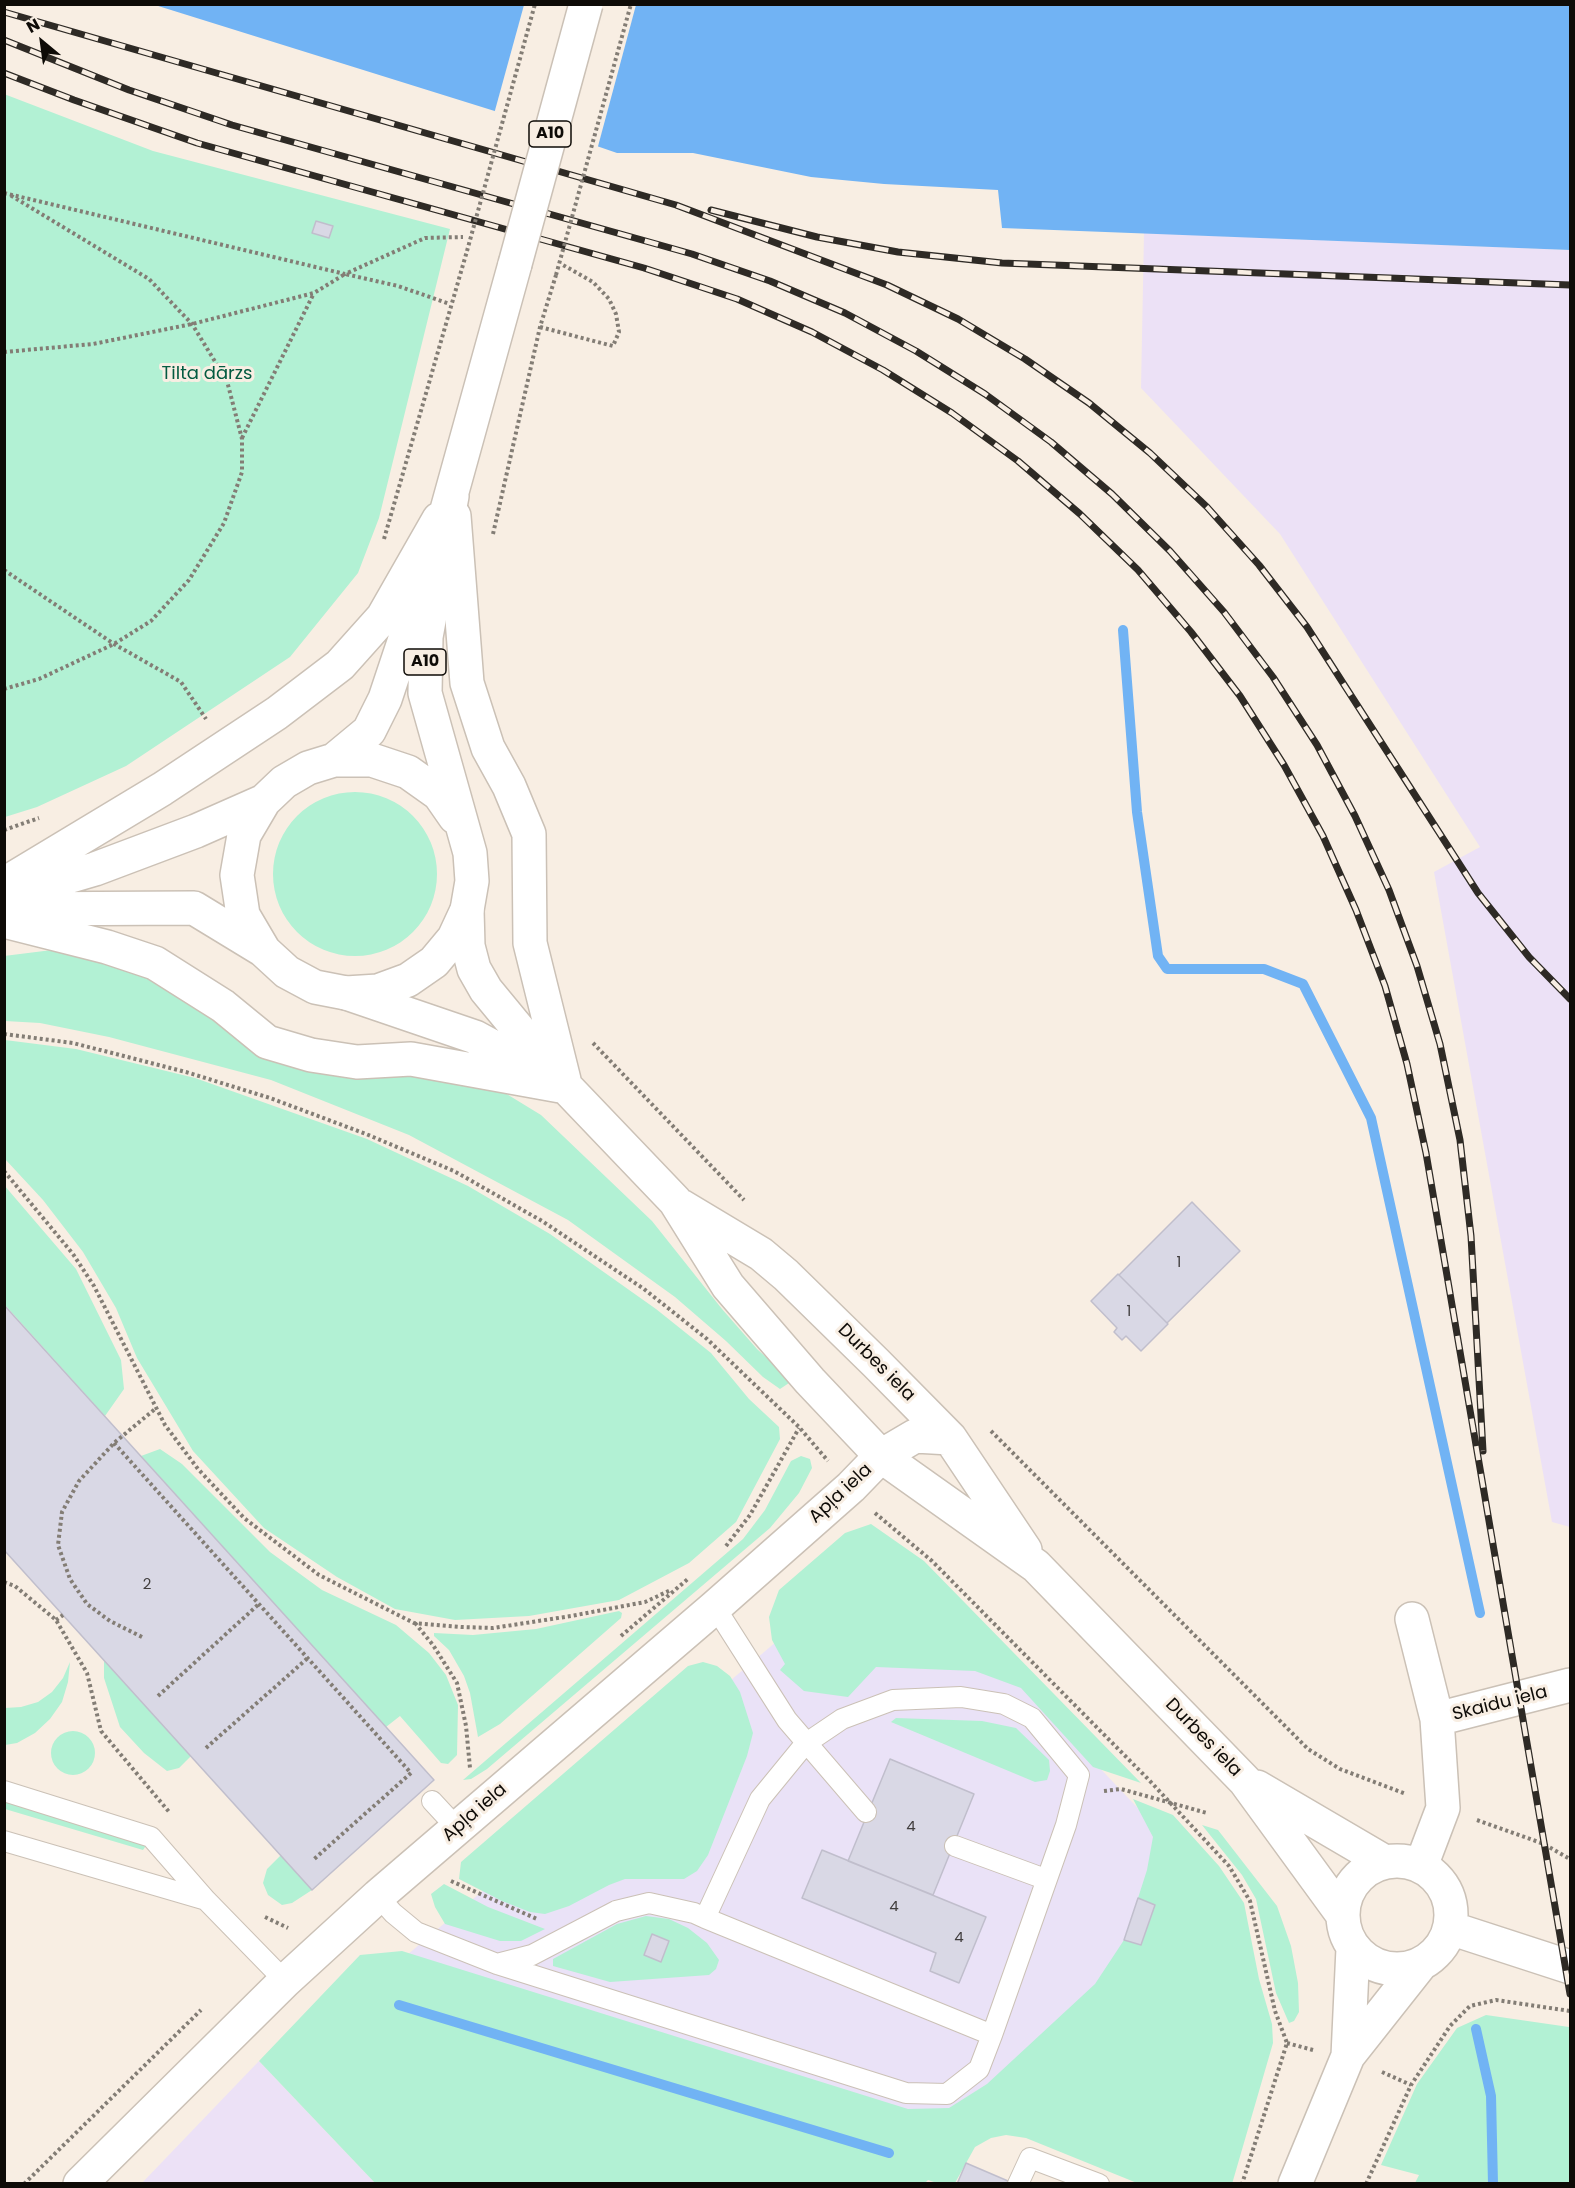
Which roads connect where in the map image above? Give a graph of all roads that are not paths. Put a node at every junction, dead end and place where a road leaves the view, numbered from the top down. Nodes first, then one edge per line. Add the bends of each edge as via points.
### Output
1 (586, 4) edge
2 (452, 496) junction
3 (334, 760) junction
4 (264, 801) junction
5 (461, 826) junction
6 (4, 884) edge
7 (4, 896) edge
8 (4, 909) edge
9 (467, 910) junction
10 (4, 921) edge
11 (263, 950) junction
12 (346, 993) junction
13 (566, 1088) junction
14 (675, 1202) junction
15 (950, 1438) junction
16 (880, 1456) junction
17 (1036, 1566) junction
18 (716, 1607) junction
19 (1412, 1619) dead end
20 (1570, 1685) edge
21 (1437, 1719) junction
22 (804, 1744) junction
23 (1245, 1780) junction
24 (4, 1791) edge
25 (432, 1801) dead end
26 (866, 1812) dead end
27 (457, 1828) junction
28 (4, 1841) edge
29 (956, 1846) dead end
30 (1385, 1862) junction
31 (1421, 1866) junction
32 (1045, 1880) junction
33 (378, 1896) junction
34 (206, 1900) junction
35 (1342, 1914) junction
36 (705, 1918) junction
37 (1450, 1928) junction
38 (1353, 1948) junction
39 (496, 1964) junction
40 (1420, 1965) junction
41 (1570, 1967) edge
42 (285, 1981) junction
43 (992, 2035) junction
44 (1348, 2056) junction
45 (80, 2184) edge
46 (1018, 2184) edge
47 (1099, 2184) edge
48 (1296, 2184) edge

1 - 2 main road, A10, bridge
2 - 3 main road, A10 via 385,699 369,731
2 - 5 main road, A10 via 426,637 425,693
2 - 6 main road via 383,617 340,666 162,789
2 - 13 main road via 467,683 488,748 529,834 530,943
3 - 4 main road, A10 via 308,768 284,782
3 - 5 main road, A10 via 372,760 408,772 439,794
4 - 7 main road, A10 via 95,869
4 - 11 main road, A10 via 244,835 237,875 243,915
5 - 9 main road, A10 via 471,862
8 - 11 main road, A10 via 194,908
9 - 12 main road, A10 via 454,938 434,962 378,991
9 - 13 main road via 468,946 474,969 486,990
10 - 13 main road via 155,963 223,1006 267,1042 311,1055 357,1062 411,1059
11 - 12 main road, A10 via 286,972 315,987
12 - 13 main road via 475,1037
13 - 14 main road, Durbes iela
14 - 15 main road, Durbes iela via 761,1254 786,1275
14 - 16 main road, Durbes iela via 728,1286
15 - 16 main road, Apļa iela via 915,1436
15 - 17 main road, Durbes iela
16 - 17 main road, Durbes iela
16 - 18 main road, Apļa iela via 851,1487
17 - 23 main road, Durbes iela
18 - 22 lane
18 - 27 main road, Apļa iela
19 - 21 main road
20 - 21 main road, Skaidu iela
21 - 31 main road, Skaidu iela via 1443,1808
22 - 26 lane
22 - 32 lane via 842,1719 893,1700 961,1697 1004,1704 1032,1718 1079,1775 1066,1825
22 - 36 lane via 760,1799
23 - 30 main road, Durbes iela
23 - 35 main road, Durbes iela
24 - 34 lane via 151,1837
25 - 27 lane
27 - 33 main road, Apļa iela
28 - 34 lane
29 - 32 lane
30 - 31 main road
30 - 35 main road via 1354,1881 1345,1896
31 - 37 main road via 1436,1877 1446,1892 1451,1909
32 - 43 lane
33 - 39 lane via 416,1932
33 - 42 main road, Apļa iela
34 - 42 lane
35 - 38 main road
36 - 39 lane via 649,1904 627,1908 532,1955
36 - 43 lane
37 - 40 main road via 1439,1949
37 - 41 main road
38 - 40 main road via 1366,1961 1383,1968 1402,1970
38 - 44 main road
39 - 43 lane via 906,2093 947,2094 979,2069
40 - 44 main road
42 - 45 main road, Apļa iela
44 - 48 main road
46 - 47 lane via 1030,2158

